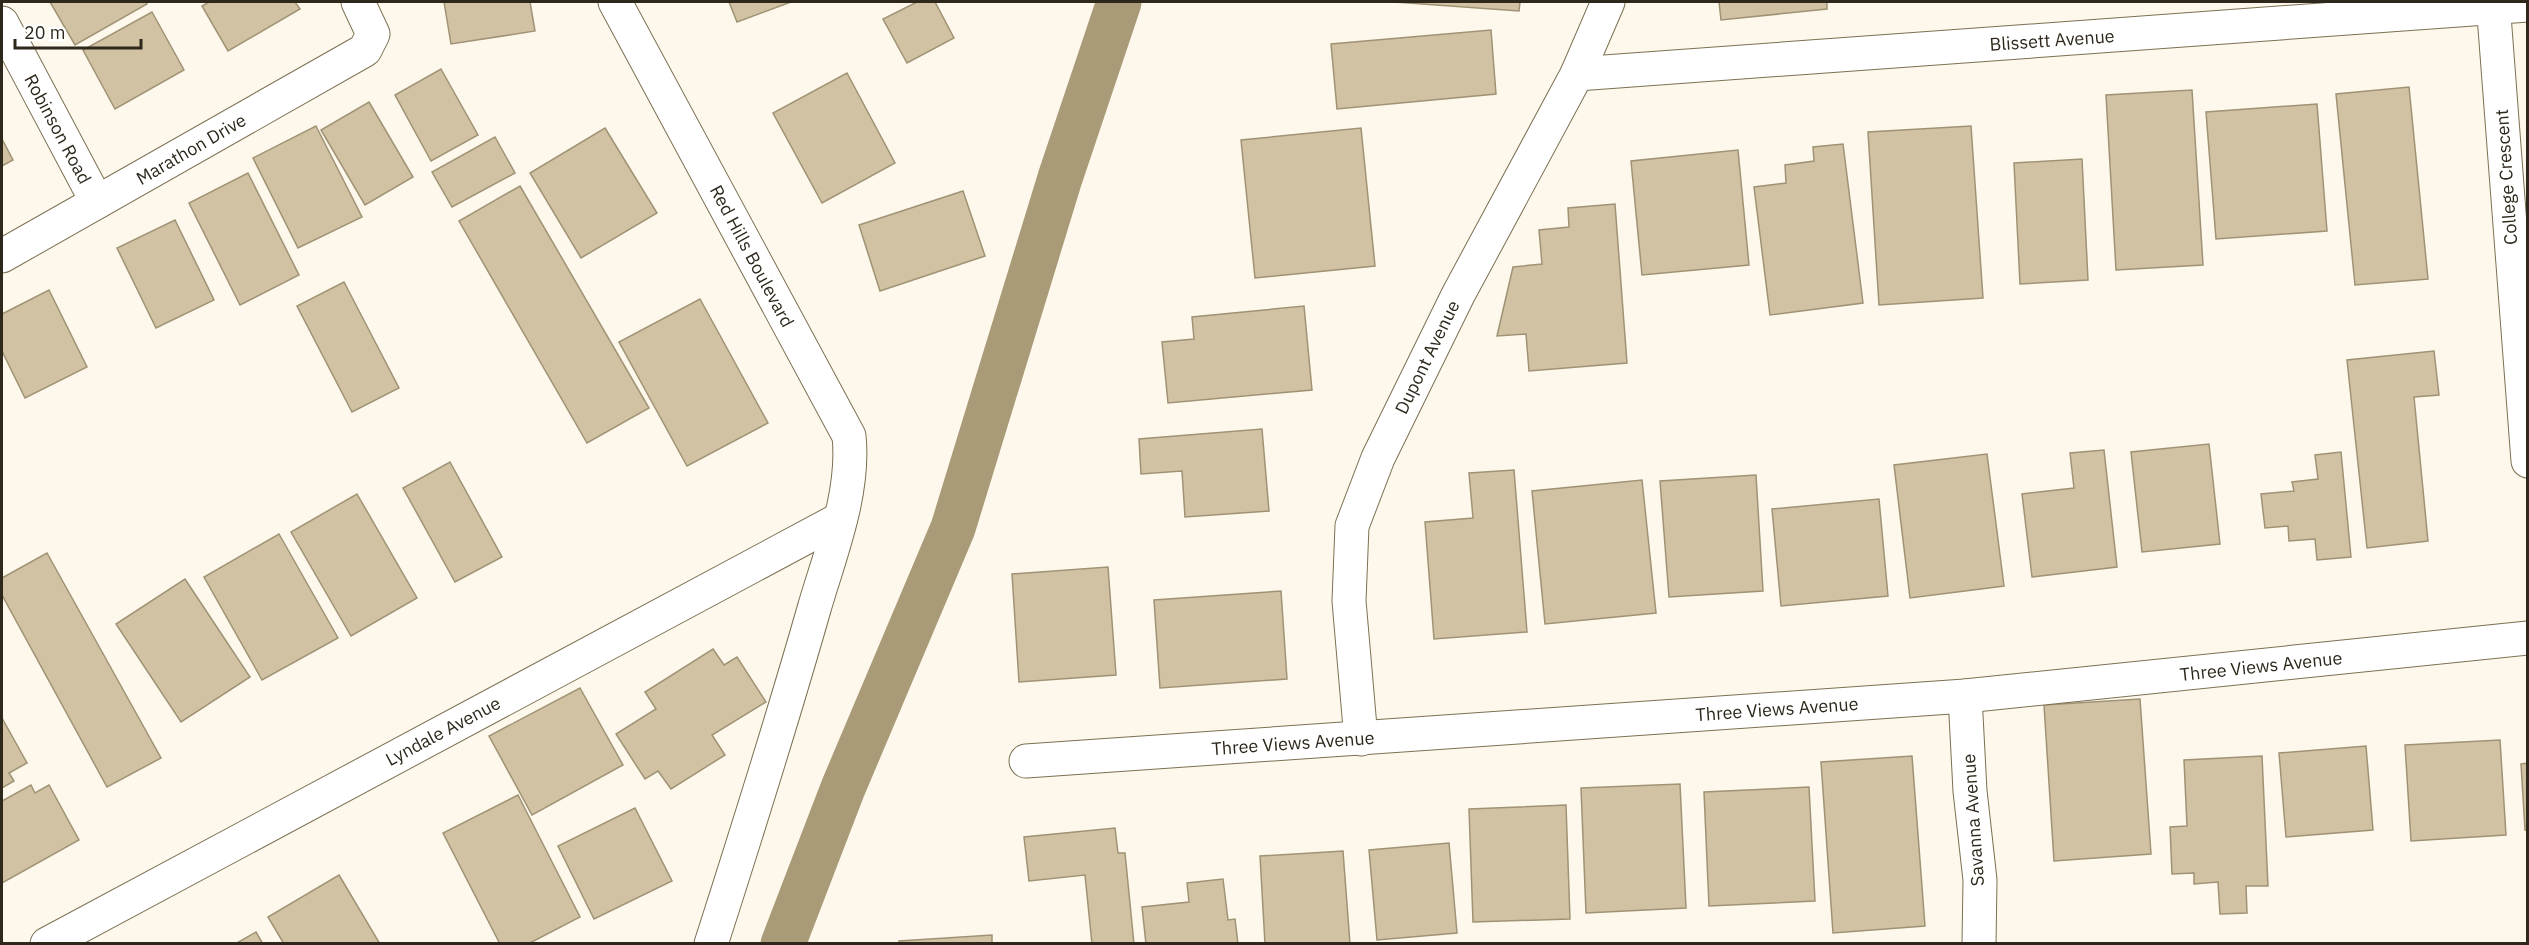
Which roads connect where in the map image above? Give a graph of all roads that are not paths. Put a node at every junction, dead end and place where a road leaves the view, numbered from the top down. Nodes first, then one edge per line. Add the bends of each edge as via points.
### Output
1 (358, 2) edge
2 (615, 2) edge
3 (1608, 2) edge
4 (2493, 5) edge
5 (2528, 5) edge
6 (2, 23) edge
7 (1577, 74) junction
8 (97, 202) junction
9 (2, 256) edge
10 (2528, 460) edge
11 (840, 519) junction
12 (2528, 638) edge
13 (1965, 696) junction
14 (1361, 739) junction
15 (1026, 761) dead end
16 (47, 944) edge
17 (711, 944) edge
18 (1979, 944) edge

1 - 8 street, Marathon Drive via 373,34 365,50
2 - 11 street, Red Hills Boulevard via 849,436 852,460
3 - 7 street, Dupont Avenue
4 - 5 street, Blissett Avenue
4 - 7 street, Blissett Avenue
4 - 10 street, College Crescent
6 - 8 street, Robinson Road
7 - 14 street, Dupont Avenue via 1458,295 1377,459 1352,526 1349,602
8 - 9 street, Marathon Drive
11 - 16 street, Lyndale Avenue
11 - 17 street, Red Hills Boulevard via 771,759
12 - 13 street, Three Views Avenue
13 - 14 street, Three Views Avenue
13 - 18 street, Savanna Avenue via 1980,880
14 - 15 street, Three Views Avenue

